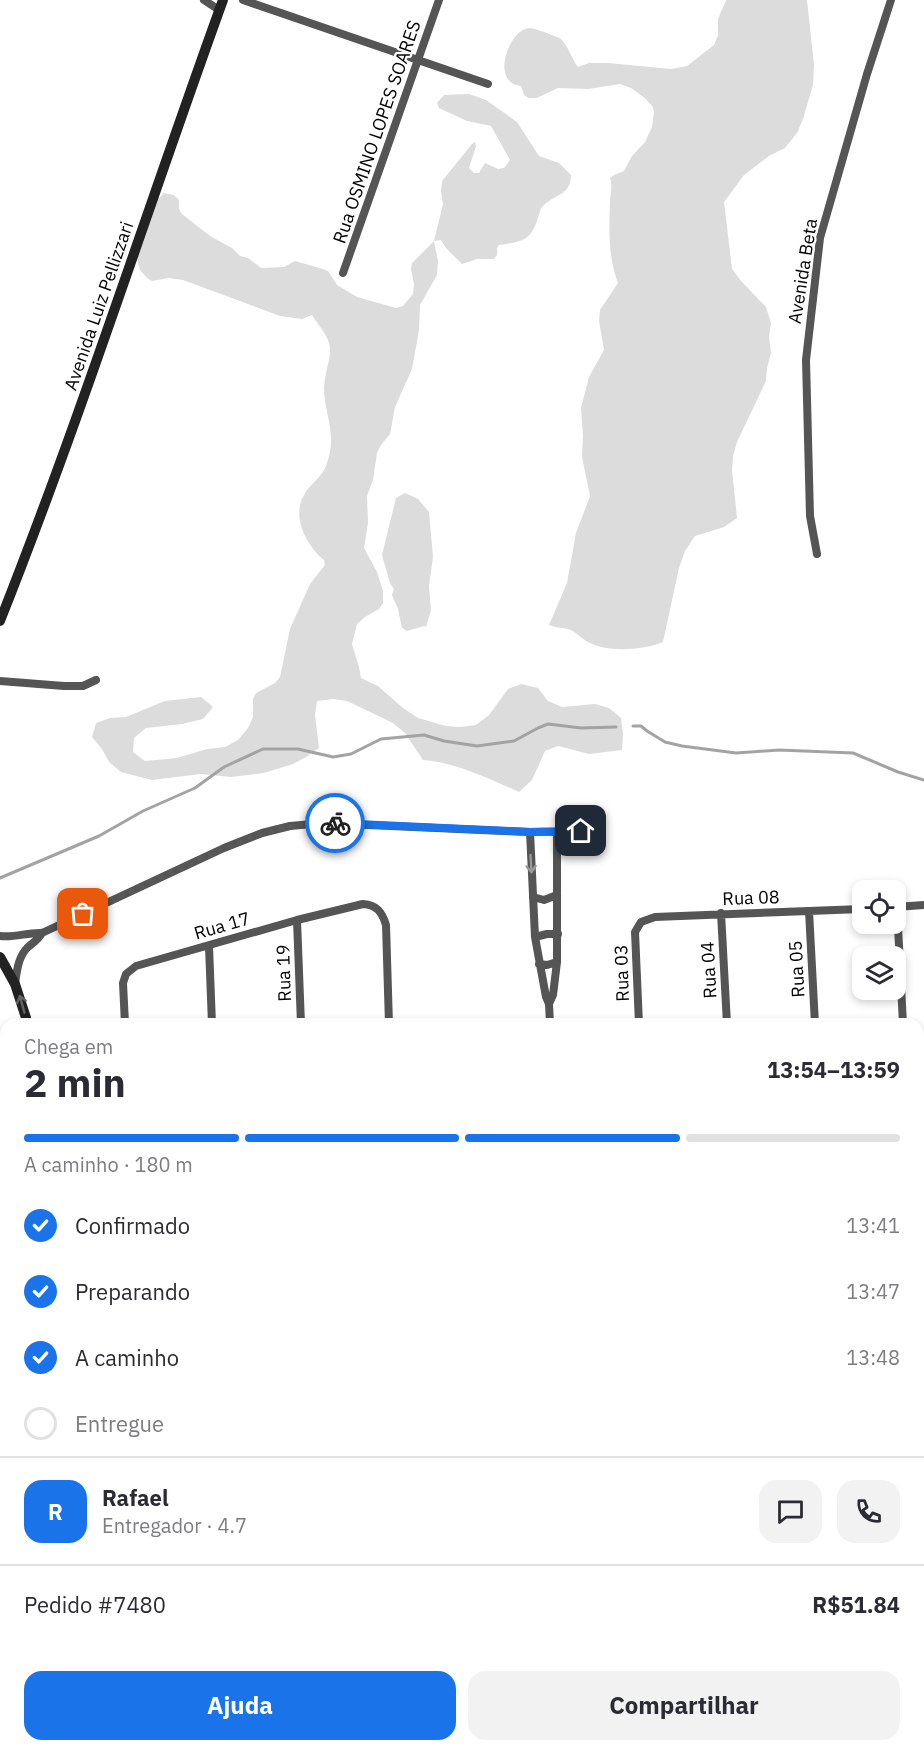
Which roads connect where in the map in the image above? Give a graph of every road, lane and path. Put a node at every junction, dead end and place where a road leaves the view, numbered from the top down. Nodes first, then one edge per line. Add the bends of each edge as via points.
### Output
1 (204, 0) edge
2 (243, 0) edge
3 (439, 0) edge
4 (891, 0) edge
5 (221, 5) edge
6 (418, 61) junction
7 (488, 84) dead end
8 (344, 273) dead end
9 (817, 554) dead end
10 (0, 621) edge
11 (96, 680) dead end
12 (0, 681) edge
13 (557, 831) junction
14 (581, 831) dead end
15 (530, 832) junction
16 (557, 895) junction
17 (533, 897) junction
18 (924, 905) edge
19 (906, 906) edge
20 (852, 909) edge
21 (809, 911) junction
22 (721, 913) junction
23 (297, 920) junction
24 (641, 922) joint
25 (42, 933) junction
26 (558, 934) junction
27 (898, 934) edge
28 (0, 936) edge
29 (535, 937) junction
30 (209, 946) junction
31 (0, 957) edge
32 (557, 962) junction
33 (539, 964) junction
34 (15, 984) junction
35 (549, 1004) junction
36 (26, 1018) edge
37 (125, 1018) edge
38 (212, 1018) edge
39 (301, 1018) edge
40 (389, 1018) edge
41 (550, 1018) edge
42 (639, 1018) edge
43 (726, 1018) edge
44 (815, 1018) edge
45 (903, 1018) edge

1 - 5 street
2 - 6 street
3 - 6 street, Rua OSMINO LOPES SOARES
4 - 9 street, Avenida Beta via 820,238 806,360 810,516
5 - 10 main road, Avenida Luiz Pellizzari via 61,463
6 - 7 street
6 - 8 street, Rua OSMINO LOPES SOARES
11 - 12 street via 83,686
13 - 14 street
13 - 15 street
13 - 16 street
15 -> 17 street
15 - 25 street via 323,823 290,826 224,848
16 - 17 street via 544,900
16 - 26 street
17 - 29 street
18 - 19 street
20 - 21 street, Rua 08
21 - 22 street, Rua 08
21 - 44 street, Rua 05
22 - 24 street, Rua 08 via 655,917
22 - 43 street, Rua 04
23 - 30 street, Rua 17
23 - 39 street, Rua 19
23 - 40 street, Rua 17 via 363,904 377,908 386,925
24 - 42 street, Rua 03 via 635,932
25 - 28 street
25 - 34 street via 22,955
26 - 29 street
26 - 32 street
27 - 45 street
29 - 33 street
30 - 37 street, Rua 17 via 136,966 126,974
30 - 38 street
31 - 34 main road
32 - 33 street
32 - 35 street
33 - 35 street
36 -> 34 main road
35 - 41 street

